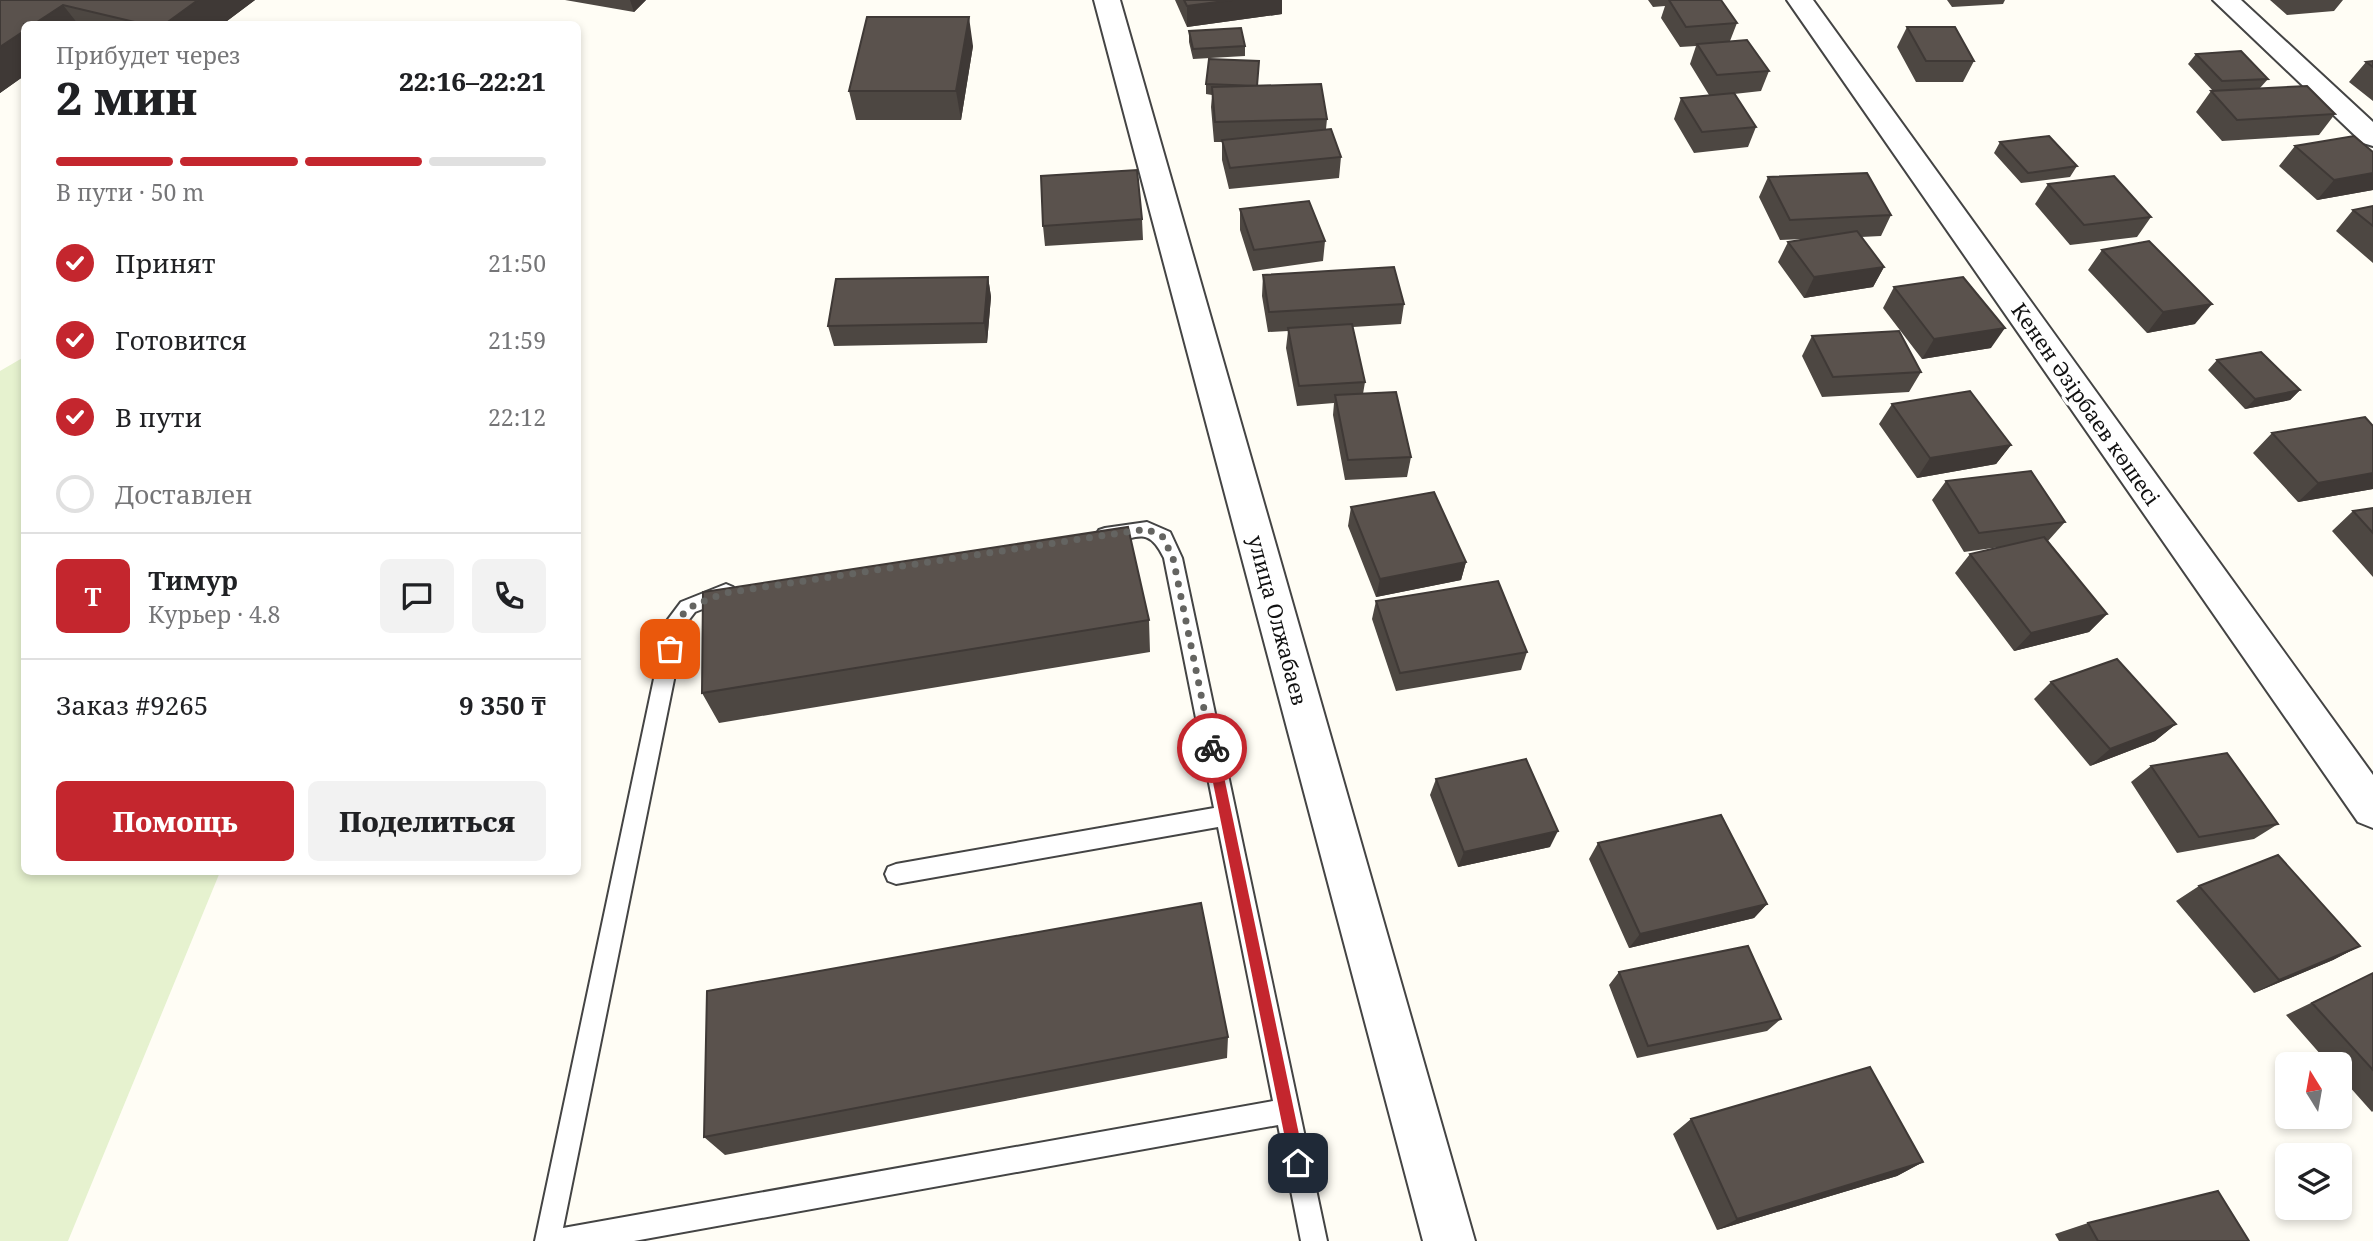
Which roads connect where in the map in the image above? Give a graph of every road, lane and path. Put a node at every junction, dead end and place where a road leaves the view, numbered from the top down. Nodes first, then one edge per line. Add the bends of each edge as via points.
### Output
1 (1107, 0) edge
2 (1800, 0) edge
3 (2226, 0) edge
4 (2373, 137) edge
5 (1079, 539) edge
6 (752, 588) edge
7 (2373, 809) edge
8 (1226, 816) junction
9 (896, 874) dead end
10 (1287, 1111) junction
11 (548, 1241) edge
12 (563, 1241) edge
13 (1314, 1241) edge
14 (1449, 1241) edge

1 - 14 street, улица Олжабаев
2 - 7 street, Кенен Әзірбаев көшесі
3 - 4 street
5 - 8 lane via 1147,529 1163,537 1173,558
6 - 11 lane via 688,607 676,622
8 - 9 lane
8 - 10 lane
10 - 12 lane
10 - 13 lane

